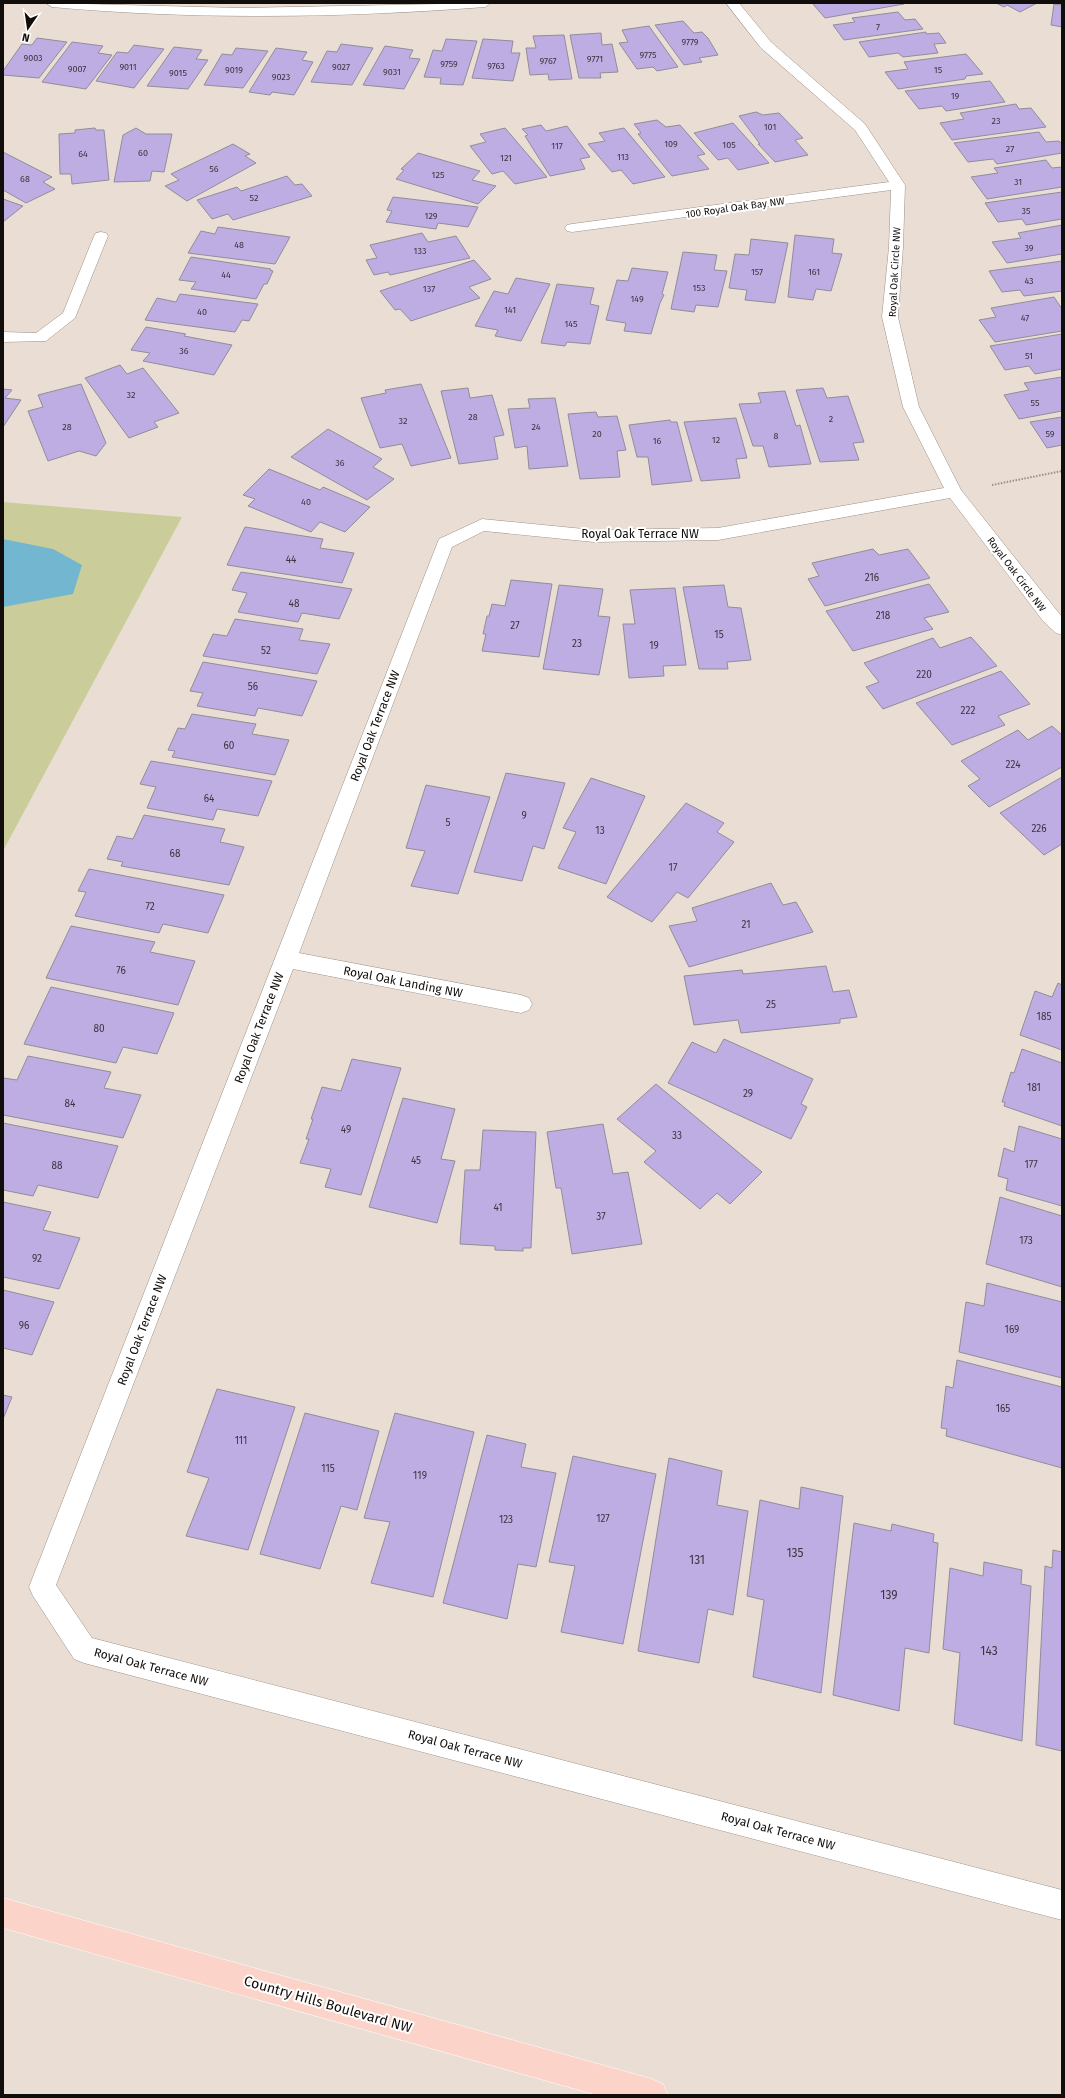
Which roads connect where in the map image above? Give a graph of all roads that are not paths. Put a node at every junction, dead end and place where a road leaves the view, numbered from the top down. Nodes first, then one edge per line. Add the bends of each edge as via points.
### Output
1 (52, 3) edge
2 (485, 3) edge
3 (732, 3) edge
4 (898, 185) junction
5 (572, 228) dead end
6 (101, 236) dead end
7 (3, 337) edge
8 (954, 492) junction
9 (1062, 628) edge
10 (286, 959) junction
11 (521, 1004) dead end
12 (1062, 1906) edge
13 (3, 1913) edge
14 (652, 2095) edge

1 - 2 street via 157,11 279,12 411,9
3 - 4 street via 766,45 860,128
4 - 5 street, 100 Royal Oak Bay NW
4 - 8 street, Royal Oak Circle NW via 890,317 911,407
6 - 7 street via 70,315 40,338
8 - 9 street, Royal Oak Circle NW via 1049,616
8 - 10 street, Royal Oak Terrace NW via 718,534 594,536 482,525 445,543
10 - 11 street, Royal Oak Landing NW
10 - 12 street, Royal Oak Terrace NW via 42,1587 84,1649
13 - 14 main road, Country Hills Boulevard NW

